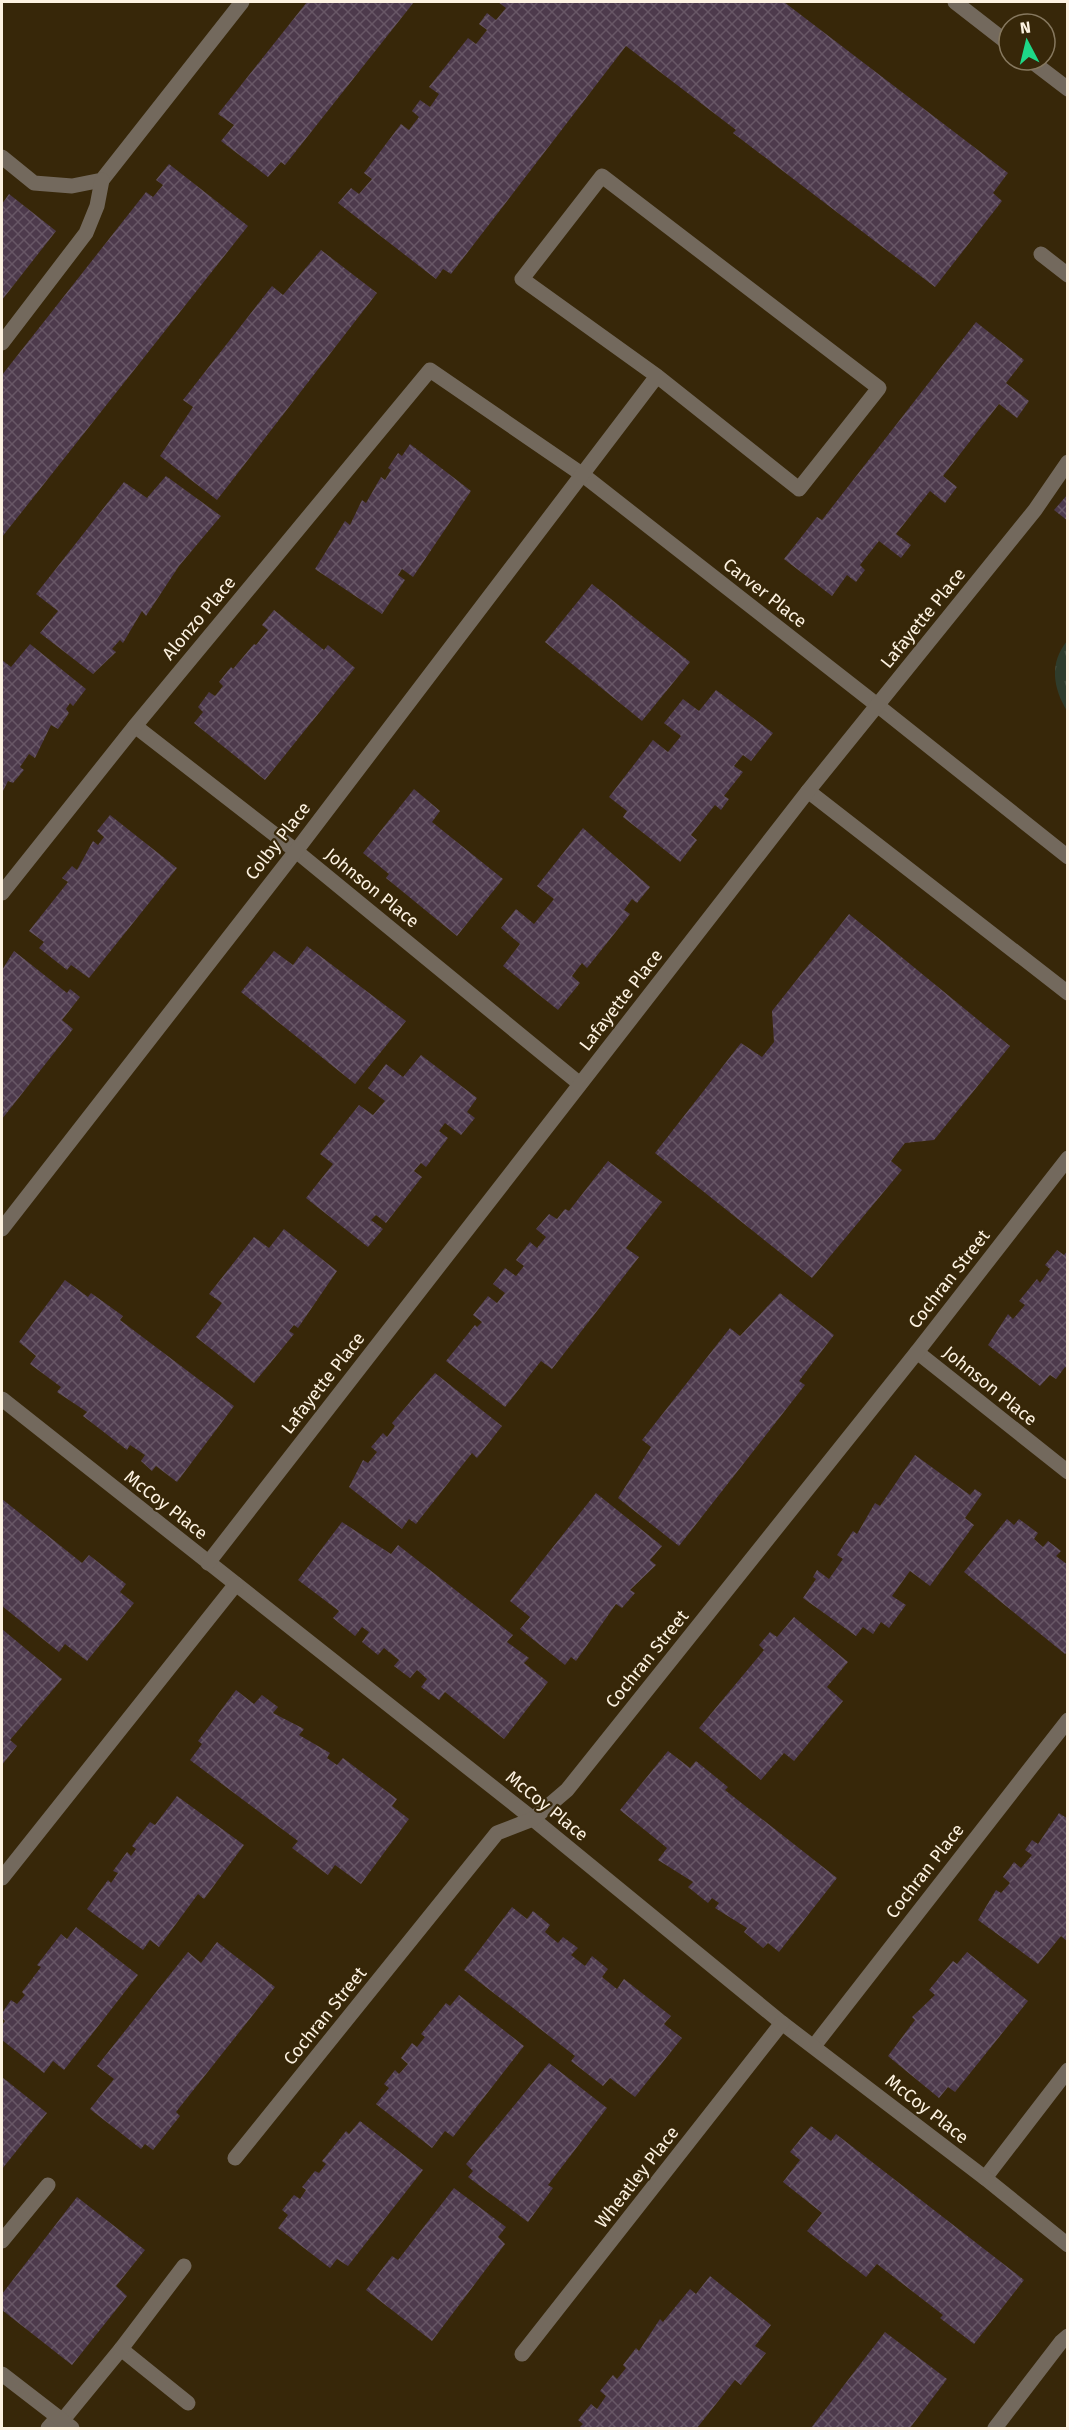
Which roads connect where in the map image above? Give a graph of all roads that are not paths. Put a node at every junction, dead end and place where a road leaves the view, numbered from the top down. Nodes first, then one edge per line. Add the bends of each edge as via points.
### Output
1 (242, 2) edge
2 (955, 2) edge
3 (997, 35) edge
4 (1046, 72) edge
5 (1068, 89) edge
6 (2, 157) edge
7 (102, 180) junction
8 (1041, 254) dead end
9 (1068, 275) edge
10 (2, 343) edge
11 (430, 370) joint
12 (657, 376) junction
13 (1068, 462) edge
14 (583, 475) junction
15 (877, 705) junction
16 (135, 726) junction
17 (808, 791) junction
18 (296, 851) junction
19 (1068, 857) edge
20 (2, 893) edge
21 (1068, 993) edge
22 (580, 1084) junction
23 (1068, 1158) edge
24 (2, 1229) edge
25 (917, 1352) junction
26 (2, 1399) edge
27 (1068, 1472) edge
28 (208, 1563) junction
29 (236, 1584) junction
30 (1068, 1720) edge
31 (532, 1819) junction
32 (2, 1878) edge
33 (782, 2023) junction
34 (814, 2046) junction
35 (1068, 2070) edge
36 (235, 2158) dead end
37 (985, 2178) junction
38 (48, 2185) dead end
39 (2, 2241) edge
40 (1068, 2245) edge
41 (184, 2266) dead end
42 (1068, 2336) edge
43 (122, 2349) junction
44 (522, 2354) dead end
45 (2, 2374) edge
46 (188, 2403) dead end
47 (60, 2424) edge
48 (995, 2428) edge

1 - 7 street
2 - 3 street
4 - 5 street
6 - 7 street via 34,183 72,186
7 - 10 street via 86,234
8 - 9 street
11 - 14 street, Carver Place
11 - 16 street, Alonzo Place
12 - 12 street via 522,279 602,176 879,388 799,489
12 - 14 street, Colby Place
13 - 15 street, Lafayette Place via 1035,510
14 - 15 street, Carver Place
14 - 18 street, Colby Place
15 - 17 street, Lafayette Place
15 - 19 street, Carver Place
16 - 18 street, Johnson Place
16 - 20 street, Alonzo Place
17 - 21 street
17 - 22 street, Lafayette Place
18 - 22 street, Johnson Place
18 - 24 street, Colby Place
22 - 28 street, Lafayette Place
23 - 25 street, Cochran Street
25 - 27 street, Johnson Place
25 - 31 street, Cochran Street via 567,1790
26 - 28 street, McCoy Place
28 - 29 street, McCoy Place
29 - 31 street, McCoy Place
29 - 32 street
30 - 34 street, Cochran Place
31 - 33 street, McCoy Place
31 - 36 street, Cochran Street via 497,1833
33 - 34 street, McCoy Place
33 - 44 street, Wheatley Place
34 - 37 street, McCoy Place
35 - 37 street
37 - 40 street, McCoy Place
38 - 39 street
41 - 43 street
42 - 48 street
43 - 46 street
43 - 47 street
45 - 47 street

